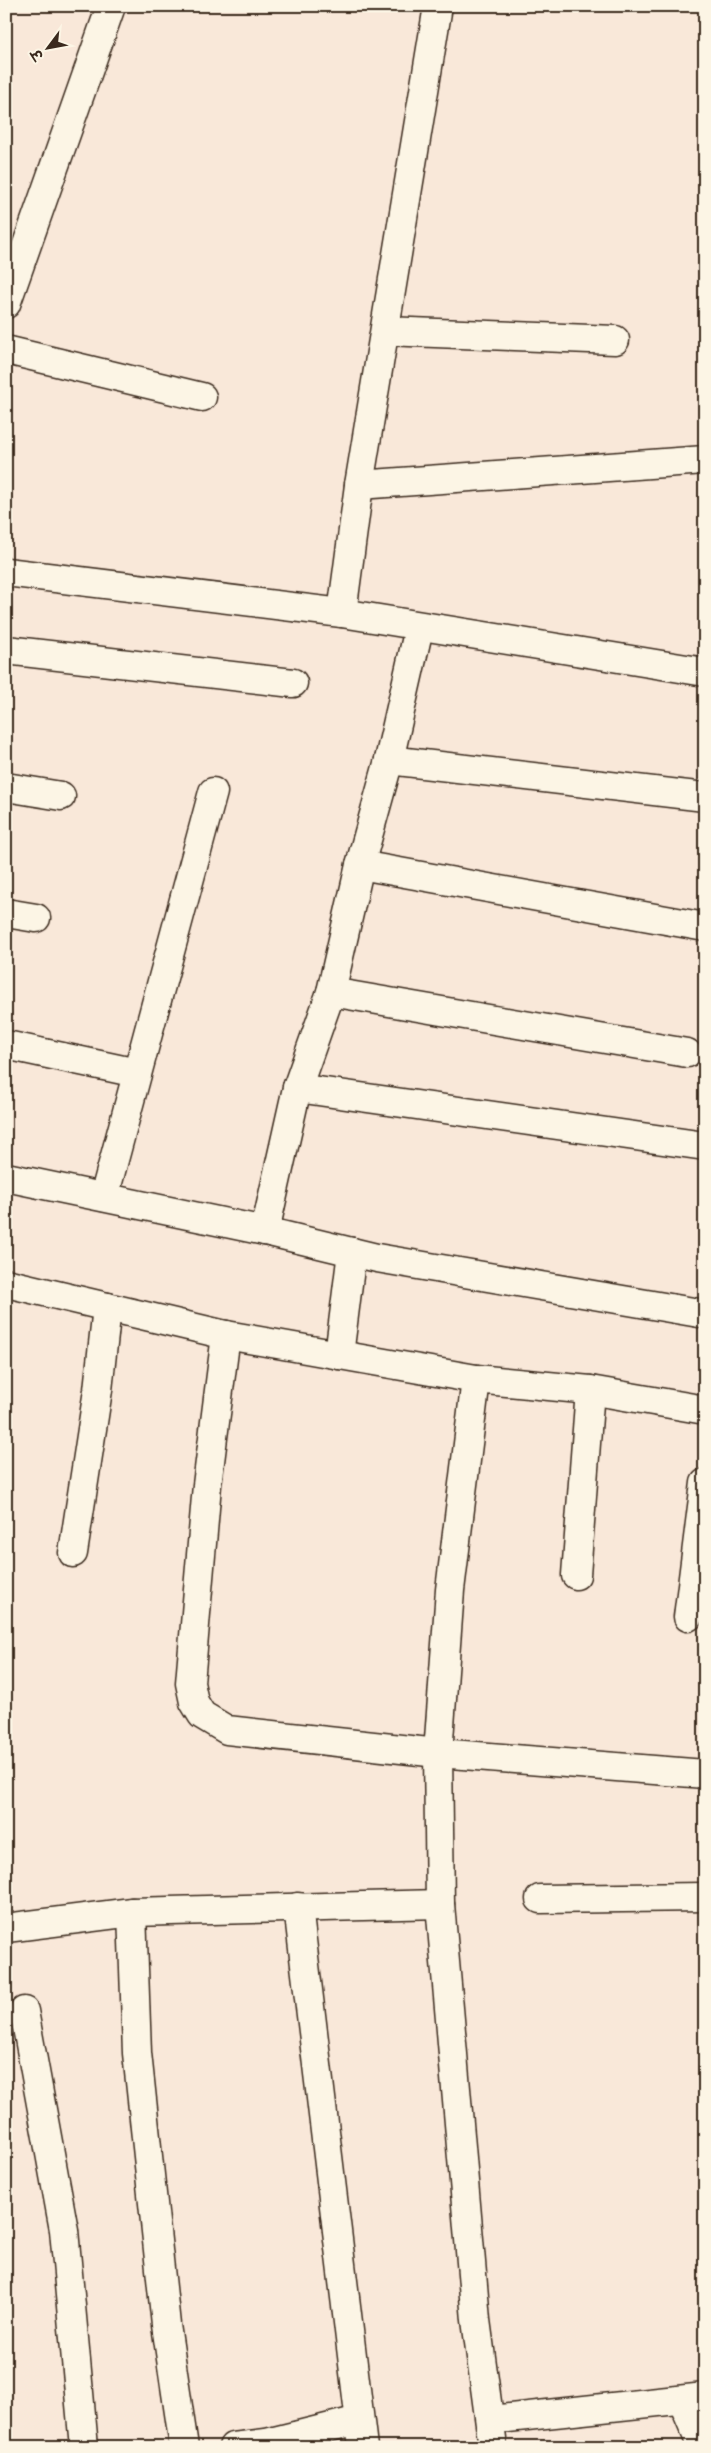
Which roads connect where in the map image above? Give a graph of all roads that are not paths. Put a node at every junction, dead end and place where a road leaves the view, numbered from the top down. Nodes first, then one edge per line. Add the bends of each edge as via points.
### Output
1 (111, 6) edge
2 (438, 6) edge
3 (6, 304) edge
4 (385, 331) junction
5 (615, 340) dead end
6 (6, 350) edge
7 (202, 397) dead end
8 (705, 460) edge
9 (359, 485) junction
10 (6, 572) edge
11 (342, 614) junction
12 (420, 628) junction
13 (6, 650) edge
14 (705, 672) edge
15 (293, 683) dead end
16 (389, 760) junction
17 (6, 788) edge
18 (213, 792) dead end
19 (61, 796) dead end
20 (705, 797) edge
21 (360, 865) junction
22 (6, 914) edge
23 (36, 918) dead end
24 (705, 928) edge
25 (330, 992) junction
26 (6, 1045) edge
27 (688, 1053) dead end
28 (137, 1073) junction
29 (297, 1088) junction
30 (705, 1146) edge
31 (6, 1177) edge
32 (104, 1197) junction
33 (265, 1231) junction
34 (352, 1252) junction
35 (6, 1283) edge
36 (107, 1307) junction
37 (705, 1314) edge
38 (226, 1335) junction
39 (339, 1355) junction
40 (476, 1379) junction
41 (590, 1390) junction
42 (705, 1410) edge
43 (705, 1482) edge
44 (73, 1553) dead end
45 (576, 1575) dead end
46 (688, 1617) dead end
47 (438, 1753) junction
48 (705, 1774) edge
49 (705, 1897) edge
50 (540, 1899) dead end
51 (440, 1904) junction
52 (298, 1908) junction
53 (132, 1912) junction
54 (6, 1928) edge
55 (24, 2011) dead end
56 (693, 2399) edge
57 (359, 2420) junction
58 (490, 2420) junction
59 (84, 2447) edge
60 (184, 2447) edge
61 (233, 2447) edge
62 (363, 2447) edge
63 (493, 2447) edge
64 (702, 2447) edge

1 - 3 street
2 - 4 street
4 - 5 street
4 - 9 street
6 - 7 street
8 - 9 street
9 - 11 street
10 - 11 street
11 - 12 street
12 - 14 street
12 - 16 street
13 - 15 street
16 - 20 street
16 - 21 street
17 - 19 street
18 - 28 street
21 - 24 street
21 - 25 street
22 - 23 street
25 - 27 street
25 - 29 street
26 - 28 street
28 - 32 street
29 - 30 street
29 - 33 street
31 - 32 street
32 - 33 street
33 - 34 street
34 - 37 street
34 - 39 street
35 - 36 street
36 - 38 street
36 - 44 street
38 - 39 street
38 - 47 street via 207,1485 191,1664 194,1702 202,1715 227,1730
39 - 40 street
40 - 41 street
40 - 47 street via 450,1590
41 - 42 street
41 - 45 street
43 - 46 street
47 - 48 street
47 - 51 street
49 - 50 street
51 - 52 street
51 - 58 street via 476,2320
52 - 53 street
52 - 57 street
53 - 54 street
53 - 60 street via 137,2053 166,2325
55 - 59 street via 64,2230
56 - 58 street
56 - 64 street
57 - 61 street
57 - 62 street
58 - 63 street

